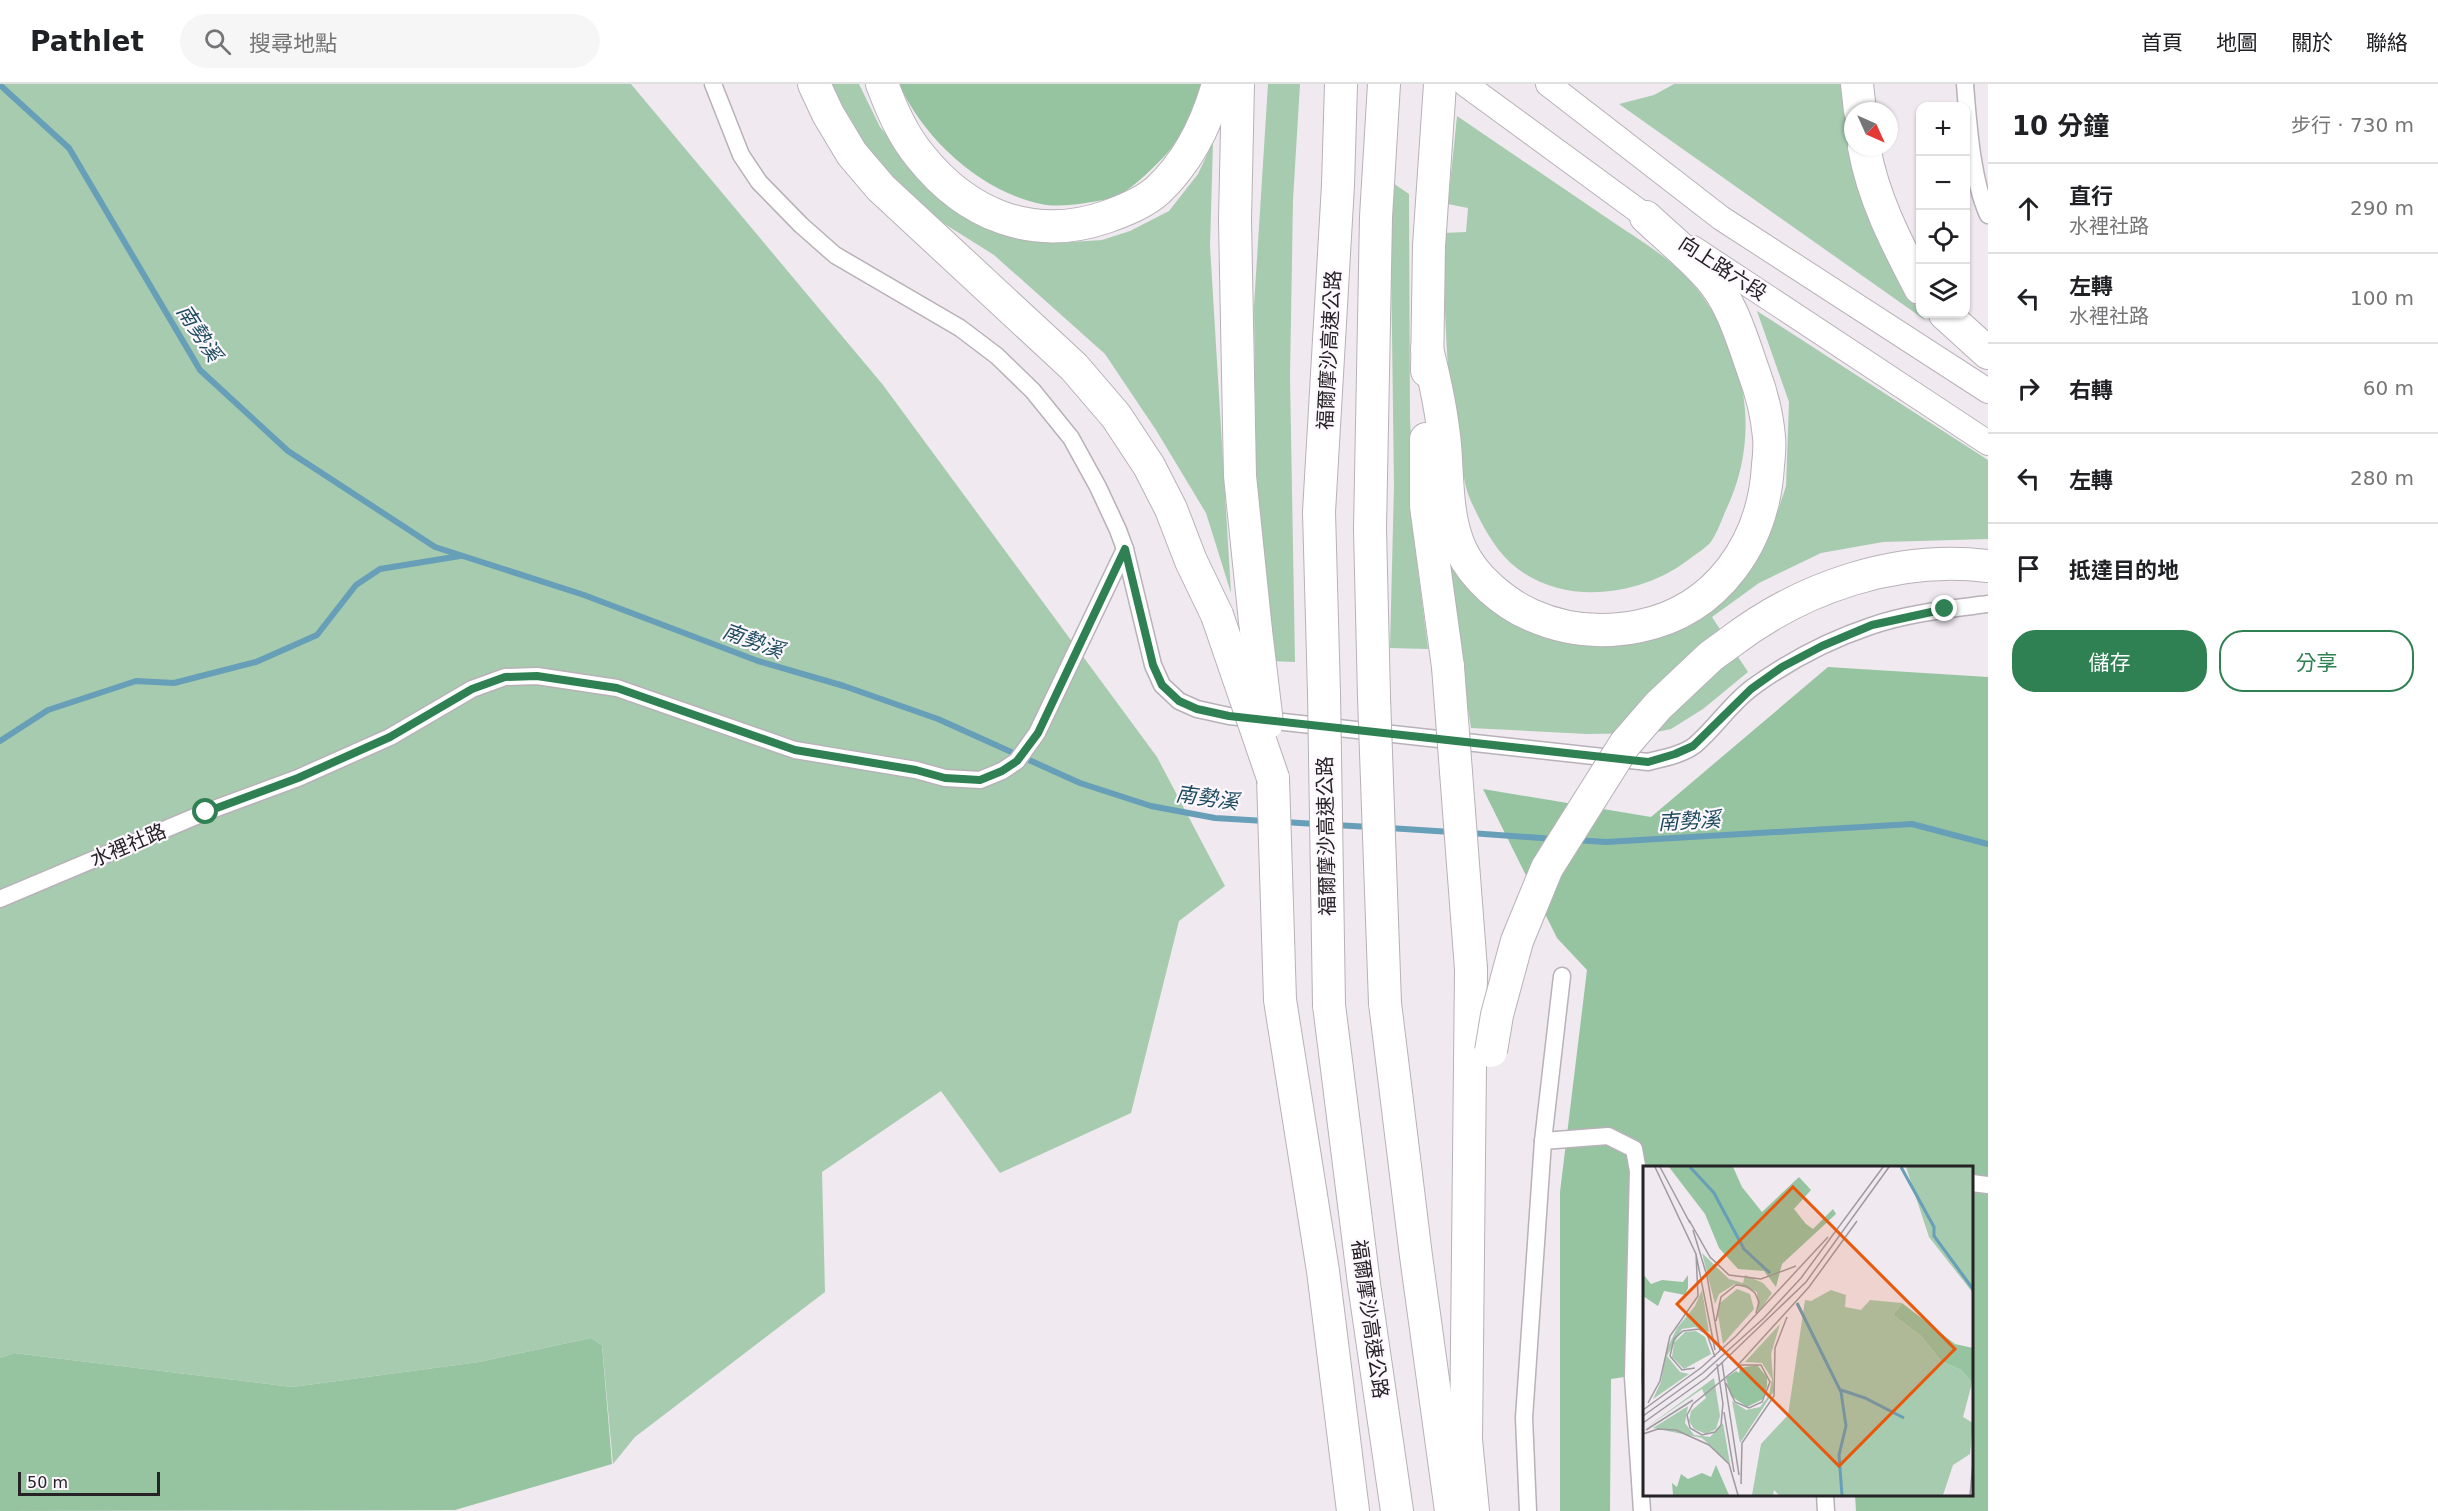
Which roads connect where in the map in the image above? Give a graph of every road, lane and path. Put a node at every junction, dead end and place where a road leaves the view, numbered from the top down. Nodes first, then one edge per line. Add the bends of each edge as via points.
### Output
1 (713, 84) edge
2 (814, 84) edge
3 (882, 84) edge
4 (1218, 84) edge
5 (1238, 84) edge
6 (1341, 84) edge
7 (1384, 84) edge
8 (1440, 84) edge
9 (1465, 84) edge
10 (1548, 84) edge
11 (1857, 84) edge
12 (1965, 84) edge
13 (1859, 102) edge
14 (1866, 156) edge
15 (1988, 214) edge
16 (1646, 217) junction
17 (1916, 280) edge
18 (1949, 318) edge
19 (1427, 349) junction
20 (1988, 353) edge
21 (1988, 391) edge
22 (1988, 442) edge
23 (1125, 549) junction
24 (1988, 566) edge
25 (1988, 604) edge
26 (1273, 778) junction
27 (0, 899) edge
28 (1562, 976) dead end
29 (1543, 1141) junction
30 (1973, 1183) edge
31 (1988, 1185) edge
32 (1466, 1282) junction
33 (1825, 1496) edge
34 (1353, 1511) edge
35 (1397, 1511) edge
36 (1451, 1511) edge
37 (1473, 1511) edge
38 (1528, 1511) edge
39 (1642, 1511) edge
40 (1826, 1511) edge

1 - 23 street via 741,155 759,182 801,225 835,255 960,328 1034,391 1071,438
2 - 26 highway, bridge via 852,154 881,188 1074,367 1116,416 1171,509 1216,615
3 - 4 highway via 903,133 953,189 1009,222 1052,227 1107,217 1156,192 1195,142
5 - 26 highway, bridge via 1235,220 1240,476
6 - 35 highway, 福爾摩沙高速公路, bridge via 1319,512 1329,1005
7 - 36 highway, bridge via 1376,217 1370,529 1385,1003
8 - 19 highway via 1429,246
9 - 16 main road, 向上路六段
10 - 21 main road, 向上路六段 via 1720,218
11 - 13 highway
12 - 15 street via 1970,137
14 - 17 highway via 1879,206
16 - 19 highway via 1710,278 1729,308 1760,391 1770,438 1761,513 1742,557 1723,582 1700,602 1652,624 1602,631 1575,630 1520,610 1496,593 1462,552 1451,523 1445,442
16 - 22 main road, 向上路六段
18 - 20 highway
19 - 32 highway, bridge via 1426,506 1448,667 1471,969
23 - 25 street via 1153,665 1162,685 1179,701 1197,709 1229,716 1648,762 1693,746 1751,689 1822,646 1872,625
23 - 27 street, 水裡社路 via 1038,733 1022,756 1002,771 980,780 945,778 777,745 617,688 537,676 505,677 472,689 390,737 298,778 206,812
24 - 32 highway, bridge via 1888,568 1849,579 1753,624 1658,706 1625,744 1547,868 1516,941 1497,1014 1484,1094
26 - 34 highway via 1280,1000 1323,1271
28 - 29 street
29 - 38 street via 1524,1418
29 - 39 street via 1608,1136 1634,1149 1638,1171 1633,1377
30 - 31 street
32 - 37 highway via 1466,1440
33 - 40 street

